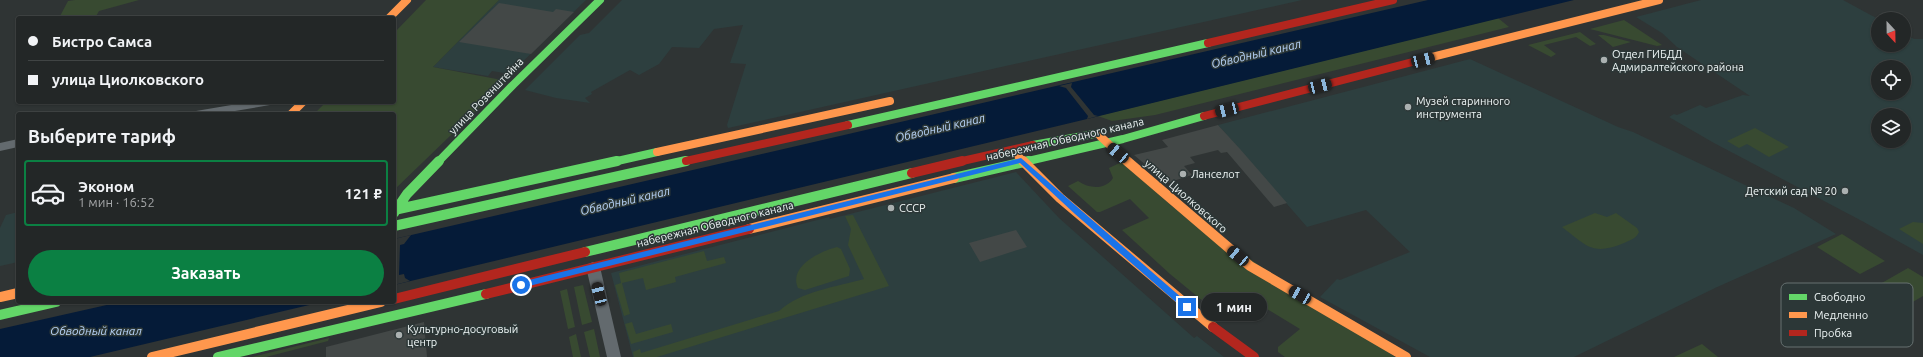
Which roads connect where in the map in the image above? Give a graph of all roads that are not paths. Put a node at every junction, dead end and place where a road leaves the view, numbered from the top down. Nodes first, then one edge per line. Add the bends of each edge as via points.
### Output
1 (407, 0) edge
2 (600, 0) edge
3 (1393, 0) edge
4 (1659, 0) edge
5 (391, 16) edge
6 (900, 99) dead end
7 (258, 104) edge
8 (301, 104) edge
9 (208, 112) edge
10 (293, 112) edge
11 (1217, 112) junction
12 (1132, 127) dead end
13 (1110, 131) dead end
14 (1098, 133) junction
15 (16, 143) edge
16 (1106, 143) junction
17 (0, 147) edge
18 (1012, 149) junction
19 (1021, 160) junction
20 (396, 210) edge
21 (396, 211) edge
22 (396, 226) edge
23 (593, 267) junction
24 (16, 293) edge
25 (0, 297) edge
26 (396, 299) edge
27 (47, 304) edge
28 (370, 304) edge
29 (378, 304) edge
30 (0, 315) edge
31 (376, 319) junction
32 (152, 357) edge
33 (218, 357) edge
34 (614, 357) edge
35 (1254, 357) edge
36 (1406, 357) edge

1 - 5 street
2 - 20 street, улица Розенштейна via 440,160 407,194
3 - 22 street
4 - 11 street, набережная Обводного канала
6 - 21 street
7 - 9 street
8 - 10 street
11 - 12 street, набережная Обводного канала
11 - 16 street, набережная Обводного канала via 1186,124
13 - 14 street, набережная Обводного канала
14 - 16 street, улица Циолковского
14 - 18 street, набережная Обводного канала
15 - 17 street
16 - 19 street, набережная Обводного канала
16 - 36 street, улица Циолковского via 1250,266
18 - 19 street
18 - 26 street, набережная Обводного канала
19 - 23 street, набережная Обводного канала
19 - 35 street via 1198,316
23 - 31 street, набережная Обводного канала
23 - 34 street
24 - 25 street
27 - 30 street
28 - 32 street
29 - 31 street
31 - 33 street, набережная Обводного канала

